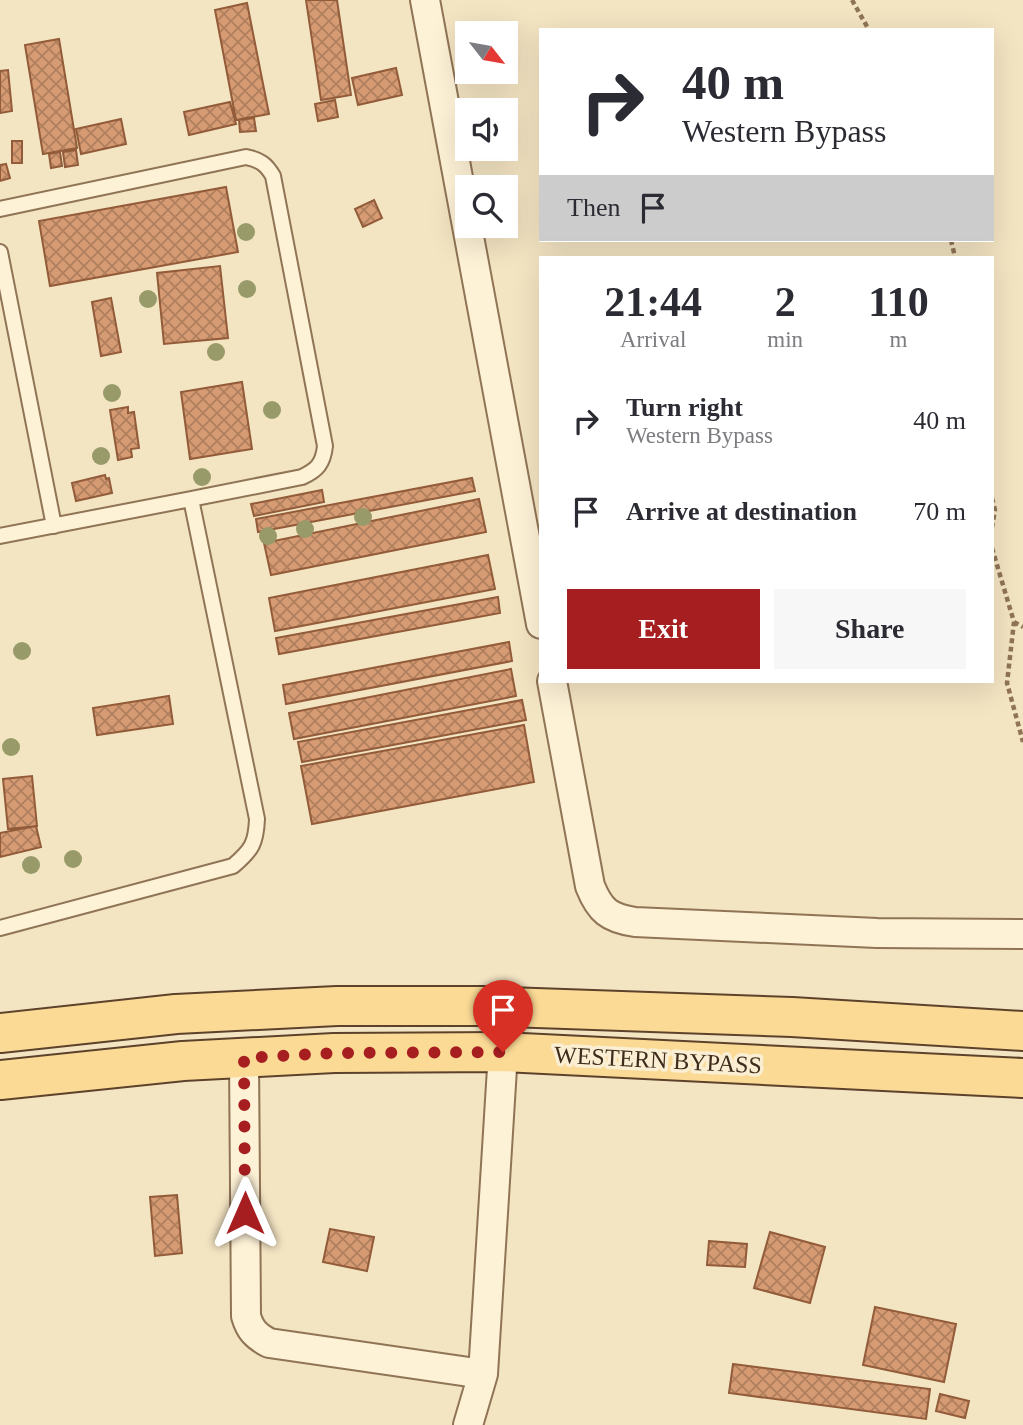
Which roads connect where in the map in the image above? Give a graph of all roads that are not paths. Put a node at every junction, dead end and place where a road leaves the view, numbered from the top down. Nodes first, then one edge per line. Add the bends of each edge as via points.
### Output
1 (425, 0) edge
2 (0, 209) edge
3 (0, 252) edge
4 (191, 499) junction
5 (54, 526) junction
6 (0, 536) edge
7 (539, 613) edge
8 (552, 683) edge
9 (0, 928) edge
10 (1023, 934) edge
11 (1023, 1031) edge
12 (0, 1033) edge
13 (503, 1052) junction
14 (244, 1058) junction
15 (1023, 1078) edge
16 (0, 1080) edge
17 (483, 1374) junction
18 (468, 1425) edge

1 - 7 street
2 - 4 lane via 246,158 267,166 284,230 324,460 302,478
3 - 5 lane
4 - 5 lane
4 - 9 lane via 257,818 256,839 247,855 233,866
5 - 6 lane
8 - 10 street via 590,886 597,904 620,919 877,933
11 - 12 main road, WESTERN BYPASS via 792,1017 337,1006 176,1014
13 - 14 main road, WESTERN BYPASS
13 - 15 main road, WESTERN BYPASS
13 - 17 street
14 - 16 main road, WESTERN BYPASS
14 - 17 street via 246,1315 250,1328 269,1343
17 - 18 street

